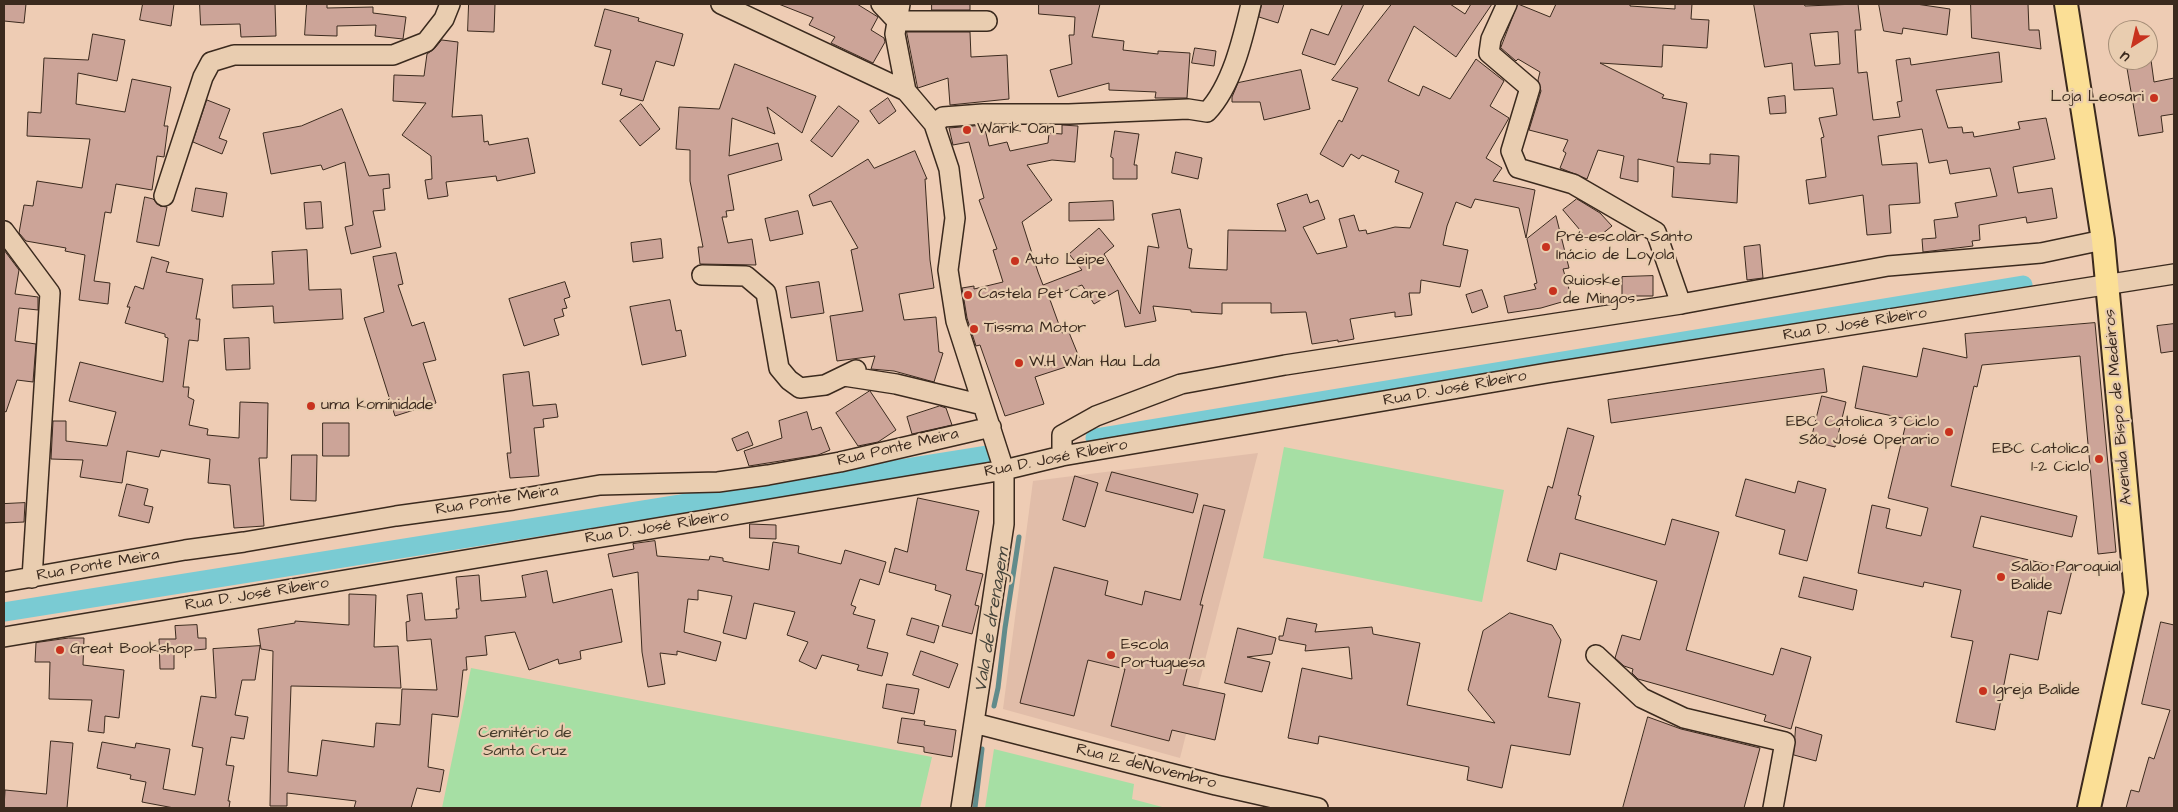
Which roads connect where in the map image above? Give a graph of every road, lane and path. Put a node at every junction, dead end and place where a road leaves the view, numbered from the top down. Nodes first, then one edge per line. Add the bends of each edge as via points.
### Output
1 (450, 4) edge
2 (721, 4) edge
3 (881, 4) edge
4 (1251, 4) edge
5 (1507, 4) edge
6 (2066, 4) edge
7 (899, 12) edge
8 (988, 21) dead end
9 (906, 91) junction
10 (934, 124) junction
11 (164, 196) dead end
12 (4, 231) edge
13 (2103, 240) junction
14 (702, 274) dead end
15 (2174, 274) edge
16 (2109, 286) junction
17 (1681, 304) junction
18 (983, 406) junction
19 (990, 427) junction
20 (1062, 456) junction
21 (1004, 470) junction
22 (32, 578) junction
23 (4, 582) edge
24 (4, 637) edge
25 (1596, 655) dead end
26 (974, 723) junction
27 (961, 808) edge
28 (1318, 808) edge
29 (1773, 808) edge
30 (2088, 808) edge

1 - 11 street via 444,19 426,42 393,55 234,55 211,62 203,77
2 - 9 street
3 - 7 street
4 - 10 street via 1242,44 1218,100 1207,112 1188,109 983,114 943,117
5 - 17 street via 1491,39 1489,53 1530,88 1511,151 1518,168 1573,184 1656,232
6 - 13 main road, Avenida Bispo de Medeiros
7 - 8 street
7 - 9 street via 895,34
9 - 10 street
10 - 18 street via 949,169 955,218 948,270 956,321
12 - 22 street via 50,293
13 - 16 main road, Avenida Bispo de Medeiros
13 - 17 street via 2040,253 1888,266
14 - 18 street via 746,276 766,293 778,368 800,388 825,385 850,373
15 - 16 street, Rua D. José Ribeiro
16 - 20 street, Rua D. José Ribeiro via 1547,373
16 - 30 main road, Avenida Bispo de Medeiros via 2136,593
17 - 20 street via 1181,384 1096,416 1062,435
18 - 19 street
19 - 21 street
19 - 22 street, Rua Ponte Meira via 840,462 768,475 718,482 600,485 185,550
20 - 21 street, Rua D. José Ribeiro
21 - 24 street, Rua D. José Ribeiro
21 - 26 street via 1004,524
22 - 23 street, Rua Ponte Meira
25 - 29 street via 1642,698 1684,718 1786,742
26 - 27 street
26 - 28 street, Rua 12 deNovembro

